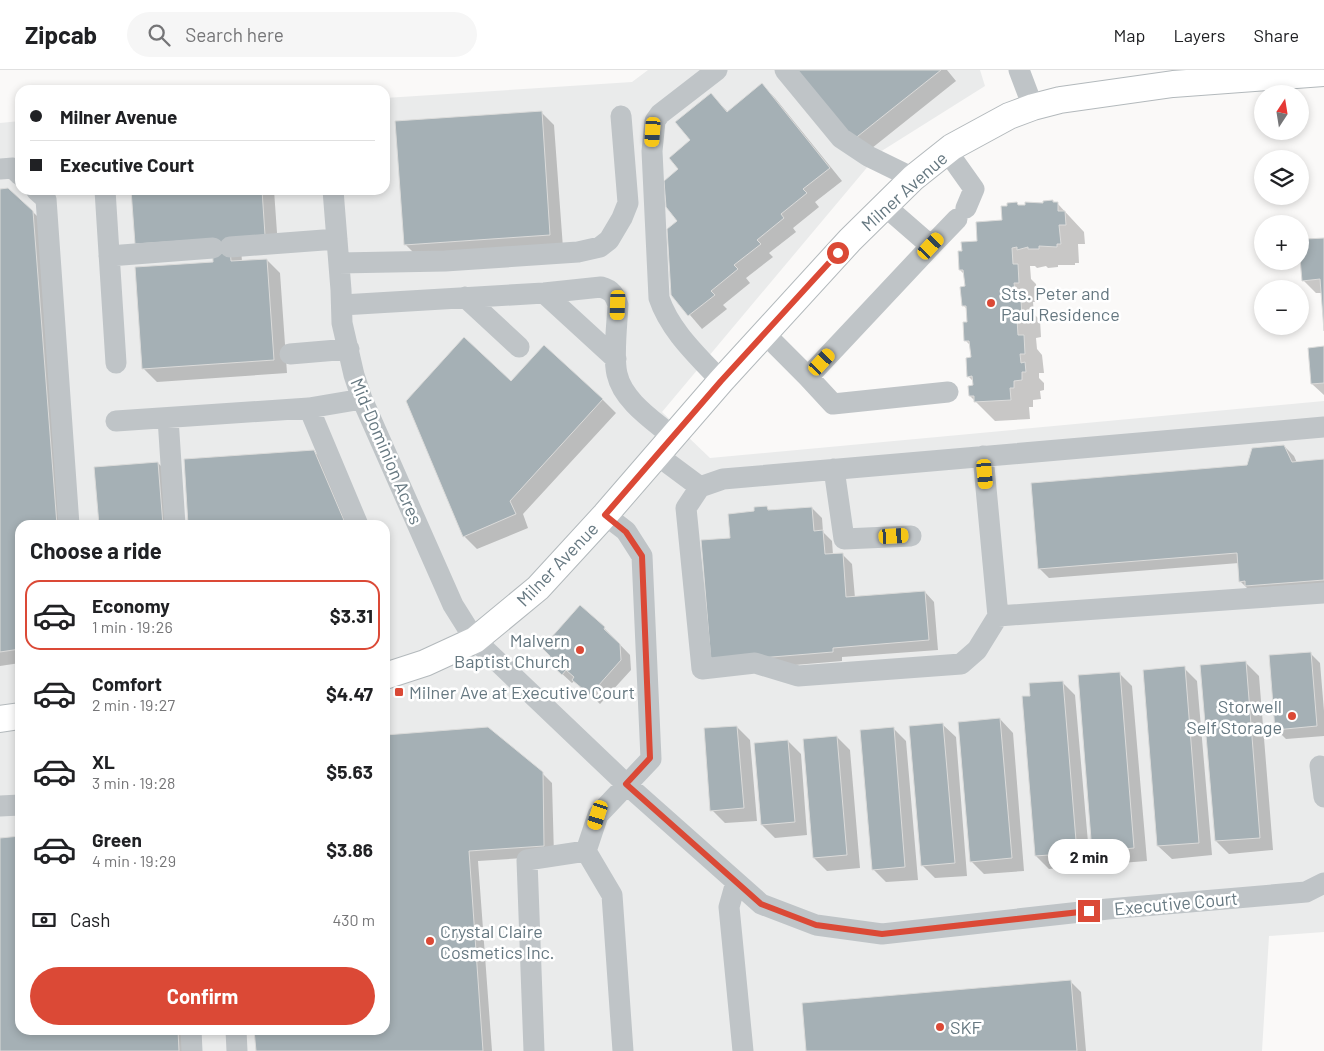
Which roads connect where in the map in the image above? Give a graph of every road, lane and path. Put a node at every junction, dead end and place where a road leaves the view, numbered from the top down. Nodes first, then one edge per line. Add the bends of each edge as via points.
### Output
1 (717, 70) edge
2 (785, 70) edge
3 (1019, 70) edge
4 (1324, 74) edge
5 (1033, 107) junction
6 (621, 116) dead end
7 (947, 151) junction
8 (0, 169) edge
9 (15, 170) edge
10 (913, 178) junction
11 (42, 195) edge
12 (105, 195) edge
13 (333, 195) edge
14 (885, 206) junction
15 (337, 239) junction
16 (931, 246) junction
17 (109, 256) junction
18 (339, 263) junction
19 (544, 293) junction
20 (465, 297) junction
21 (342, 305) junction
22 (764, 334) junction
23 (519, 347) dead end
24 (349, 350) junction
25 (290, 354) dead end
26 (616, 358) junction
27 (116, 363) dead end
28 (808, 377) junction
29 (721, 381) junction
30 (948, 392) dead end
31 (362, 399) junction
32 (309, 408) junction
33 (168, 418) junction
34 (116, 421) dead end
35 (1324, 427) edge
36 (665, 446) junction
37 (983, 456) junction
38 (834, 469) junction
39 (700, 487) junction
40 (605, 515) junction
41 (68, 520) edge
42 (175, 520) edge
43 (356, 520) edge
44 (911, 536) dead end
45 (1324, 593) edge
46 (998, 616) junction
47 (475, 640) junction
48 (390, 674) edge
49 (15, 717) edge
50 (0, 719) edge
51 (1320, 766) dead end
52 (626, 784) junction
53 (1324, 797) edge
54 (15, 805) edge
55 (0, 806) edge
56 (586, 851) junction
57 (736, 882) junction
58 (1324, 883) edge
59 (191, 1035) edge
60 (236, 1035) edge
61 (192, 1051) edge
62 (238, 1051) edge
63 (534, 1051) edge
64 (623, 1051) edge
65 (743, 1051) edge

1 - 29 street via 660,114 655,121 652,151 659,298 672,327
2 - 10 street via 841,138 868,156
3 - 5 street
4 - 5 main road, Milner Avenue via 1173,84 1096,94
5 - 7 main road, Milner Avenue via 1009,116
6 - 18 street via 628,203 609,240 600,247 578,252 445,261
7 - 10 main road, Milner Avenue
7 - 16 street via 974,189 961,214
8 - 9 street
10 - 14 main road, Milner Avenue
11 - 41 street via 46,199
12 - 17 street
13 - 15 street, Mid-Dominion Acres
14 - 16 street
14 - 22 main road, Milner Avenue
15 - 17 street
15 - 18 street, Mid-Dominion Acres
16 - 28 street
17 - 27 street
18 - 21 street, Mid-Dominion Acres
19 - 20 street
19 - 26 street
19 - 26 street via 601,287 615,294 618,305
20 - 21 street
20 - 23 street
21 - 24 street, Mid-Dominion Acres via 342,323
22 - 28 street
22 - 29 main road, Milner Avenue
24 - 25 street
24 - 31 street, Mid-Dominion Acres
26 - 36 street via 617,374 623,389
28 - 30 street via 833,404
29 - 36 main road, Milner Avenue
31 - 32 street
31 - 47 street, Mid-Dominion Acres via 453,605
32 - 33 street
32 - 43 street
33 - 34 street
33 - 42 street
35 - 37 street
36 - 39 street
36 - 40 main road, Milner Avenue
37 - 38 street
37 - 46 street
38 - 39 street via 723,479
38 - 44 street via 844,539
39 - 46 street via 686,508 702,669 755,663 798,676 961,664 977,650
40 - 47 main road, Milner Avenue via 538,588
40 - 52 street via 626,532 642,556 650,758
45 - 46 street
47 - 48 main road, Milner Avenue via 425,663
47 - 52 street, Executive Court
49 - 50 main road
51 - 53 street
52 - 56 street via 598,815
52 - 57 street, Executive Court
54 - 55 street
56 - 63 street via 527,860
56 - 64 street via 612,895
57 - 58 street, Executive Court via 761,904 816,925 882,934 1108,909 1306,892
57 - 65 street via 729,907
59 - 61 street
60 - 62 street

